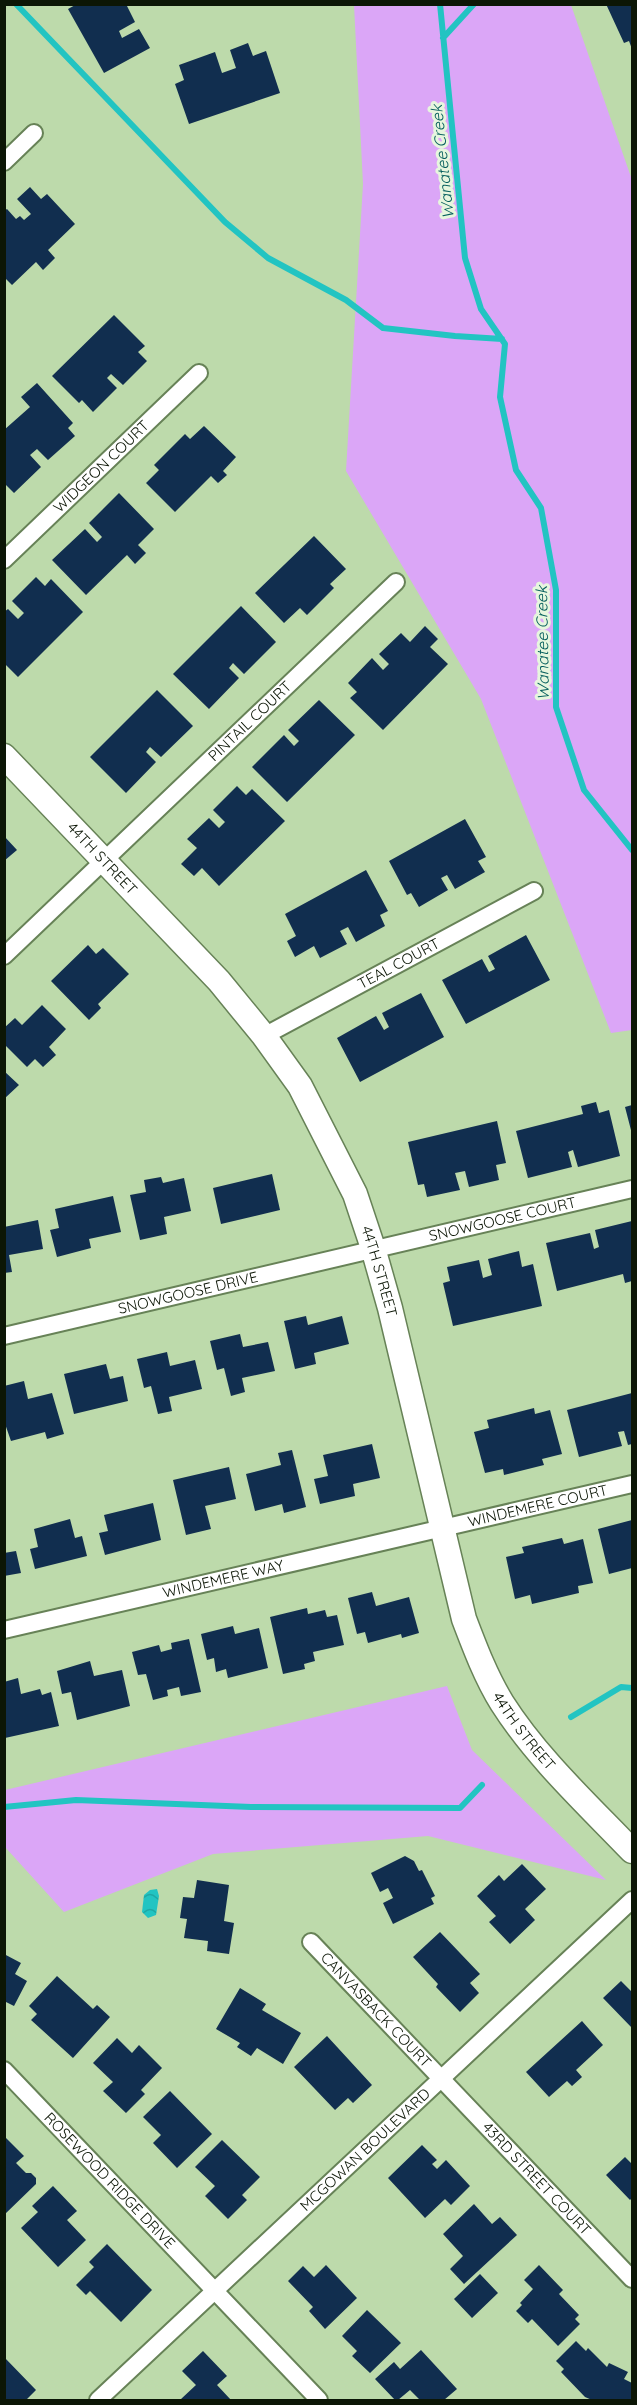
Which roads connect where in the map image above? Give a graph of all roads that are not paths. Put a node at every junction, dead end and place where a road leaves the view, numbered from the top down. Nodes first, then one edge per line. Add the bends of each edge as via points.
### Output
1 (34, 133) dead end
2 (4, 162) edge
3 (199, 373) dead end
4 (4, 560) edge
5 (396, 582) dead end
6 (4, 756) edge
7 (104, 861) junction
8 (534, 891) dead end
9 (4, 956) edge
10 (264, 1036) junction
11 (633, 1189) edge
12 (373, 1248) junction
13 (4, 1336) edge
14 (633, 1484) edge
15 (442, 1527) junction
16 (4, 1630) edge
17 (633, 1851) edge
18 (633, 1900) edge
19 (310, 1942) dead end
20 (4, 2070) edge
21 (440, 2079) junction
22 (633, 2279) edge
23 (215, 2291) junction
24 (98, 2400) edge
25 (319, 2400) edge

1 - 2 street
3 - 4 street, WIDGEON COURT
5 - 7 street, PINTAIL COURT
6 - 7 street, 44TH STREET
7 - 9 street, PINTAIL COURT
7 - 10 street, 44TH STREET via 219,981
8 - 10 street, TEAL COURT
10 - 12 street, 44TH STREET via 300,1086 329,1140 355,1194
11 - 12 street, SNOWGOOSE COURT
12 - 13 street, SNOWGOOSE DRIVE
12 - 15 street, 44TH STREET
14 - 15 street, WINDEMERE COURT
15 - 16 street, WINDEMERE WAY
15 - 17 street, 44TH STREET via 464,1619 502,1702 536,1749
18 - 21 street, MCGOWAN BOULEVARD
19 - 21 street, CANVASBACK COURT
20 - 23 street, ROSEWOOD RIDGE DRIVE
21 - 22 street, 43RD STREET COURT
21 - 23 street, MCGOWAN BOULEVARD
23 - 24 street, MCGOWAN BOULEVARD
23 - 25 street, ROSEWOOD RIDGE DRIVE

